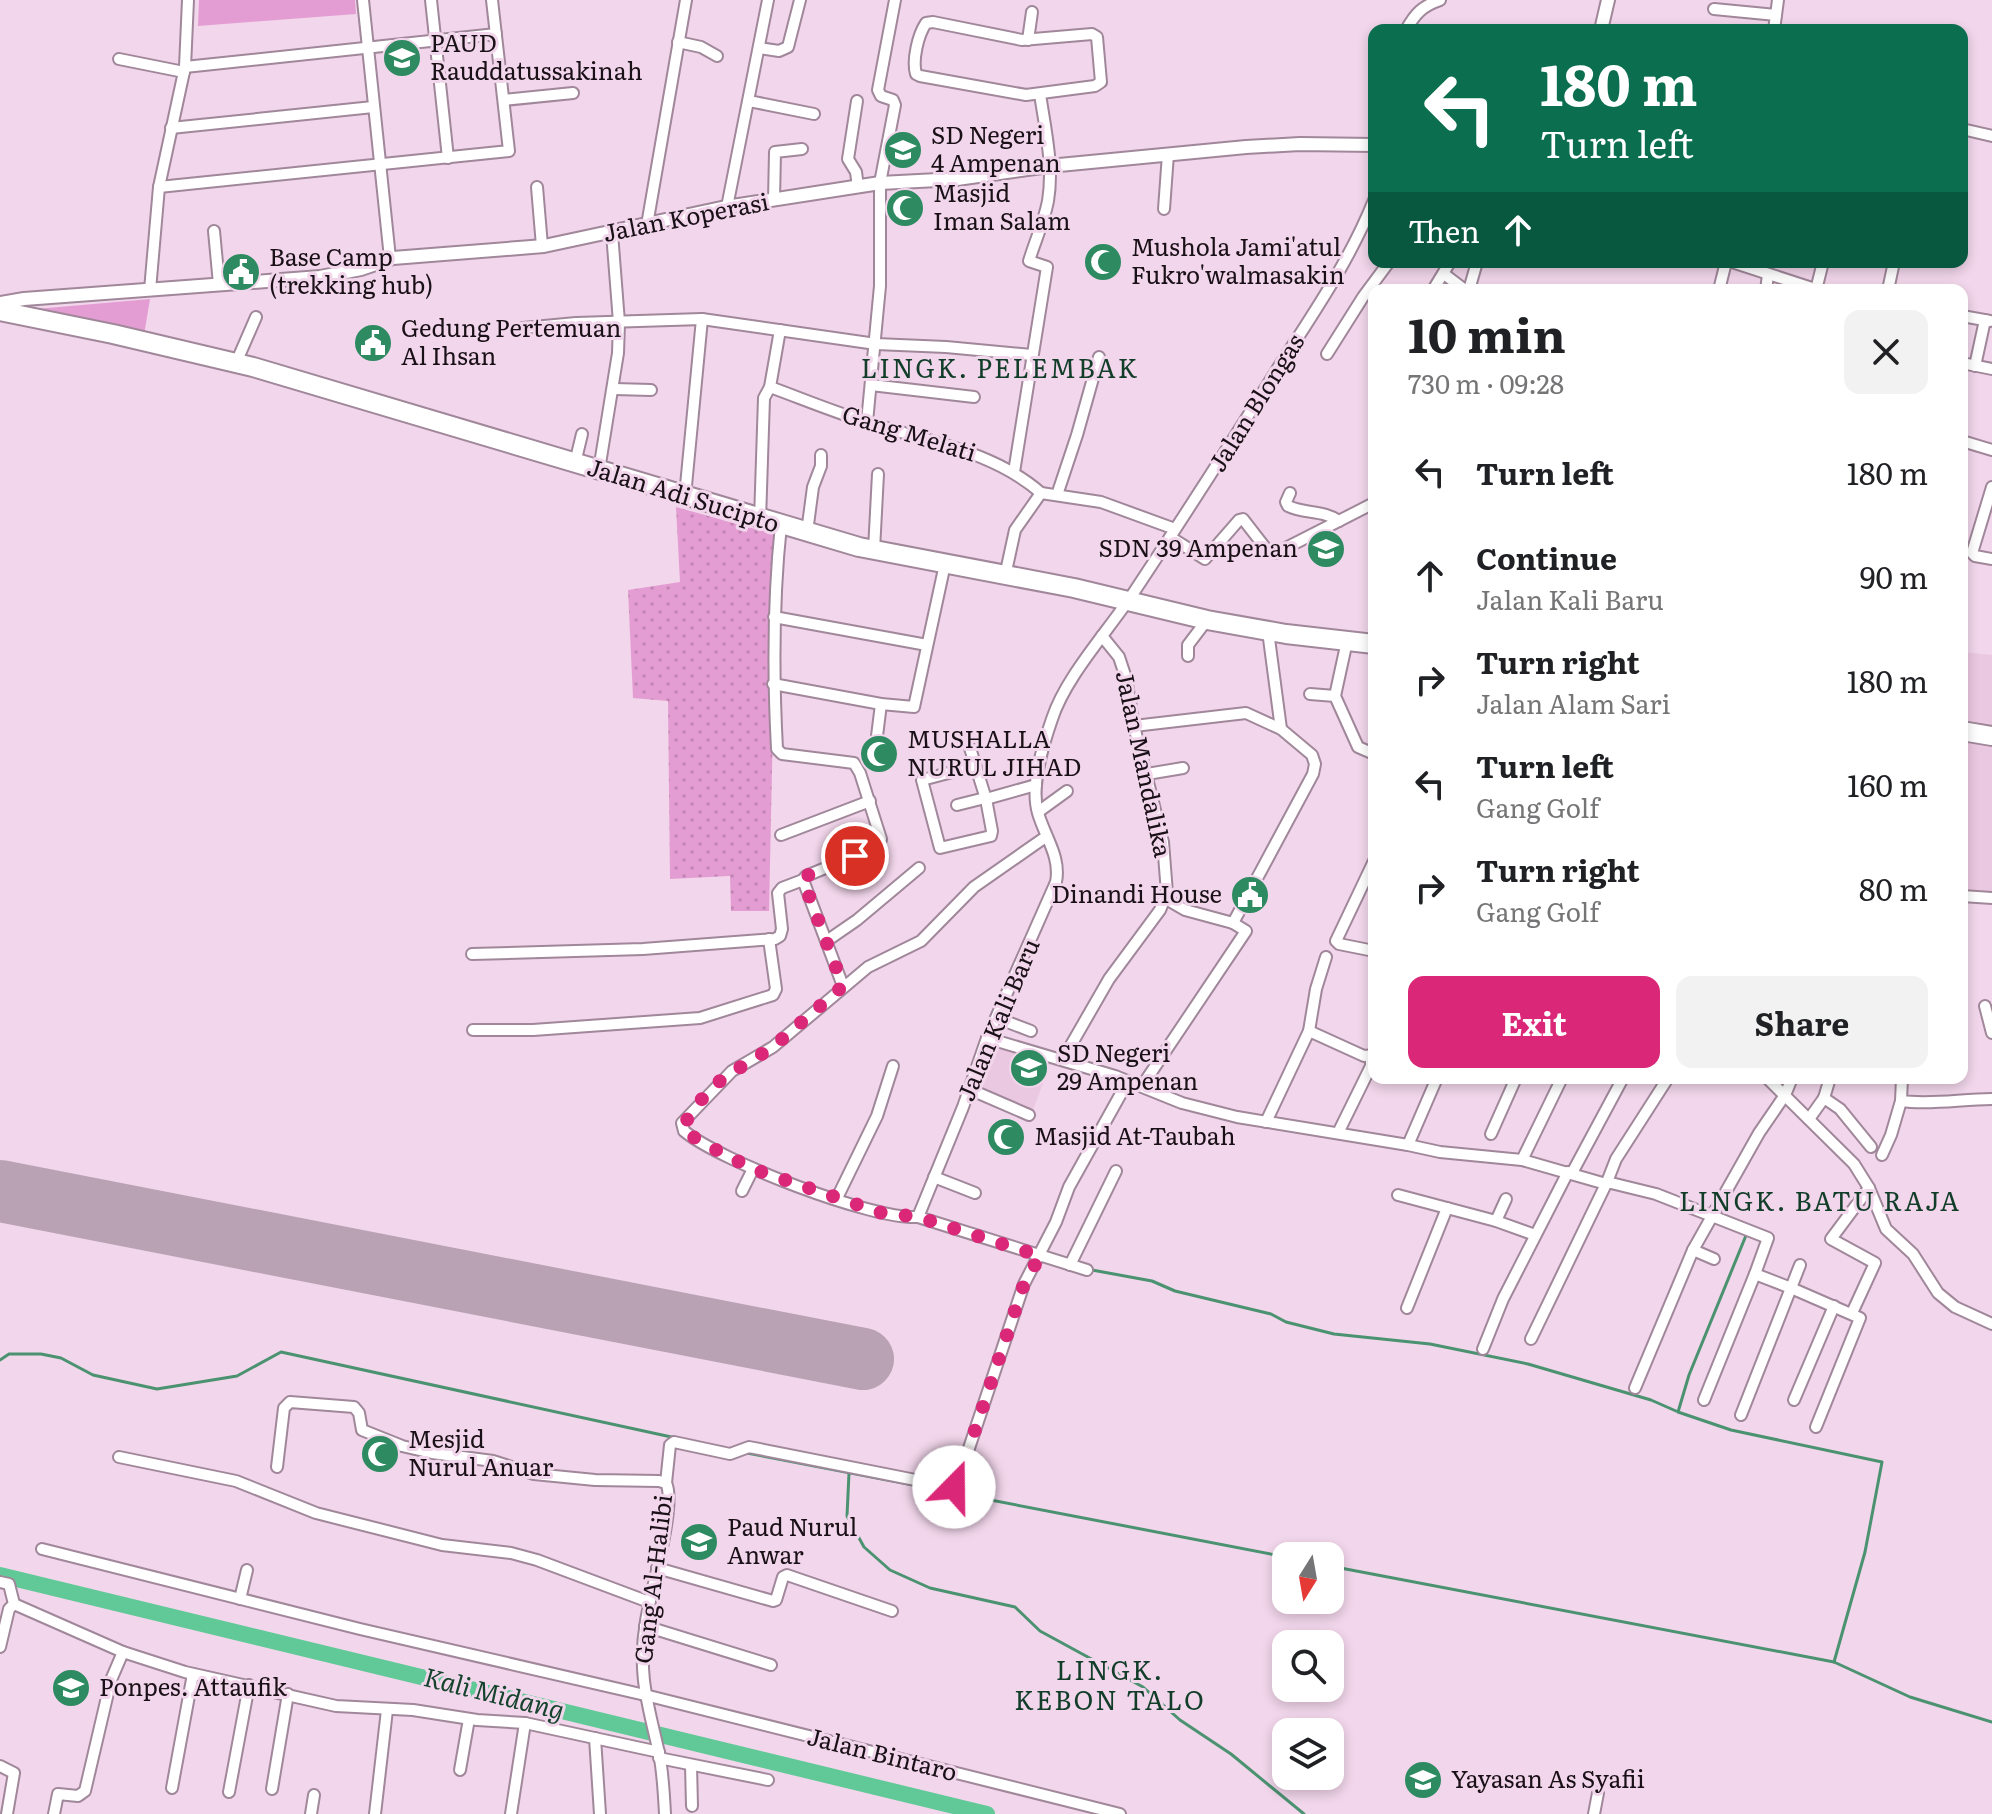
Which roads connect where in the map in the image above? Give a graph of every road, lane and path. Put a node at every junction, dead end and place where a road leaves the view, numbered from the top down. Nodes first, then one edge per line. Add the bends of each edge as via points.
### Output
1 (188, 0) edge
2 (363, 0) edge
3 (431, 0) edge
4 (492, 0) edge
5 (686, 0) edge
6 (768, 0) edge
7 (800, 0) edge
8 (895, 0) edge
9 (1440, 0) edge
10 (1608, 0) edge
11 (1778, 0) edge
12 (1421, 2) edge
13 (1714, 9) dead end
14 (1032, 12) dead end
15 (1776, 15) junction
16 (1409, 24) edge
17 (1602, 24) edge
18 (1775, 24) edge
19 (496, 34) junction
20 (1028, 40) junction
21 (436, 42) junction
22 (678, 42) junction
23 (759, 48) junction
24 (368, 50) junction
25 (717, 56) dead end
26 (119, 59) dead end
27 (185, 69) junction
28 (573, 93) dead end
29 (1040, 94) junction
30 (504, 100) junction
31 (749, 101) junction
32 (857, 101) dead end
33 (373, 107) junction
34 (814, 114) dead end
35 (171, 128) junction
36 (1968, 130) edge
37 (1992, 136) edge
38 (1368, 145) edge
39 (802, 149) dead end
40 (1168, 154) junction
41 (448, 158) junction
42 (381, 165) junction
43 (1049, 166) junction
44 (880, 183) junction
45 (159, 187) junction
46 (537, 187) dead end
47 (858, 187) junction
48 (774, 200) junction
49 (727, 207) junction
50 (1164, 209) dead end
51 (1368, 212) edge
52 (647, 225) junction
53 (214, 231) dead end
54 (612, 233) junction
55 (542, 246) junction
56 (390, 258) junction
57 (1447, 268) edge
58 (1767, 270) edge
59 (1444, 274) junction
60 (219, 284) junction
61 (1437, 284) edge
62 (1458, 284) edge
63 (1802, 284) edge
64 (150, 290) junction
65 (1368, 290) edge
66 (0, 303) edge
67 (23, 307) junction
68 (0, 311) edge
69 (256, 317) dead end
70 (1968, 317) edge
71 (702, 319) junction
72 (1989, 320) edge
73 (619, 322) junction
74 (523, 328) dead end
75 (780, 330) junction
76 (876, 344) junction
77 (1327, 354) dead end
78 (1032, 355) junction
79 (1099, 357) dead end
80 (236, 363) junction
81 (1968, 364) edge
82 (1975, 366) junction
83 (1992, 369) edge
84 (871, 385) junction
85 (770, 387) junction
86 (614, 389) junction
87 (651, 390) dead end
88 (974, 397) dead end
89 (867, 422) junction
90 (582, 434) dead end
91 (1968, 443) edge
92 (1992, 450) edge
93 (821, 455) dead end
94 (575, 463) junction
95 (599, 470) junction
96 (1014, 472) junction
97 (878, 474) dead end
98 (1992, 487) edge
99 (1041, 493) junction
100 (1290, 493) dead end
101 (1057, 495) junction
102 (685, 496) junction
103 (1368, 506) edge
104 (760, 520) junction
105 (1339, 521) junction
106 (781, 525) junction
107 (807, 532) junction
108 (1173, 533) junction
109 (874, 550) junction
110 (1992, 559) edge
111 (945, 564) junction
112 (1005, 576) junction
113 (1128, 600) junction
114 (774, 617) junction
115 (1207, 620) junction
116 (1268, 631) junction
117 (1102, 636) junction
118 (1347, 641) junction
119 (1368, 643) edge
120 (927, 645) junction
121 (1188, 656) dead end
122 (773, 684) junction
123 (1310, 694) dead end
124 (1335, 696) junction
125 (881, 704) junction
126 (1134, 726) junction
127 (1281, 729) junction
128 (1968, 732) edge
129 (877, 736) dead end
130 (1992, 736) edge
131 (970, 748) dead end
132 (1368, 751) edge
133 (975, 766) junction
134 (1183, 768) dead end
135 (1147, 774) junction
136 (1036, 785) junction
137 (1067, 791) dead end
138 (985, 798) junction
139 (870, 801) junction
140 (957, 805) dead end
141 (1038, 812) junction
142 (781, 835) dead end
143 (1047, 836) junction
144 (919, 868) dead end
145 (1368, 874) edge
146 (803, 880) junction
147 (1968, 896) edge
148 (1992, 898) edge
149 (1166, 899) junction
150 (1233, 923) junction
151 (769, 939) junction
152 (828, 940) junction
153 (1368, 949) edge
154 (472, 954) dead end
155 (1326, 957) dead end
156 (843, 986) junction
157 (1985, 1006) dead end
158 (997, 1018) junction
159 (473, 1030) dead end
160 (1031, 1031) dead end
161 (1309, 1031) junction
162 (1992, 1033) edge
163 (987, 1038) junction
164 (1368, 1056) edge
165 (1063, 1059) junction
166 (893, 1066) dead end
167 (1368, 1071) edge
168 (1128, 1081) junction
169 (1434, 1084) edge
170 (1513, 1084) edge
171 (1559, 1084) edge
172 (1620, 1084) edge
173 (1664, 1084) edge
174 (1773, 1084) edge
175 (1790, 1084) edge
176 (1828, 1084) edge
177 (1902, 1084) edge
178 (1142, 1086) junction
179 (969, 1089) junction
180 (1785, 1095) junction
181 (1824, 1098) junction
182 (1992, 1099) edge
183 (1901, 1101) junction
184 (1029, 1115) dead end
185 (1809, 1119) junction
186 (1266, 1122) junction
187 (1338, 1133) junction
188 (1491, 1134) dead end
189 (1408, 1145) junction
190 (1871, 1147) dead end
191 (1882, 1155) dead end
192 (1522, 1160) junction
193 (753, 1169) junction
194 (1116, 1171) dead end
195 (1570, 1173) junction
196 (934, 1177) junction
197 (1607, 1183) junction
198 (1869, 1188) junction
199 (742, 1191) dead end
200 (975, 1193) dead end
201 (1398, 1195) dead end
202 (837, 1198) junction
203 (1506, 1199) dead end
204 (1447, 1208) junction
205 (918, 1217) junction
206 (1712, 1218) junction
207 (1496, 1221) junction
208 (1535, 1235) junction
209 (1693, 1250) junction
210 (1040, 1256) junction
211 (1714, 1259) dead end
212 (1070, 1265) junction
213 (1800, 1265) dead end
214 (1087, 1270) dead end
215 (1755, 1274) junction
216 (1791, 1288) junction
217 (1834, 1306) junction
218 (1407, 1308) dead end
219 (1852, 1313) junction
220 (1992, 1324) edge
221 (1531, 1339) dead end
222 (1483, 1349) dead end
223 (1635, 1388) dead end
224 (1704, 1400) dead end
225 (1794, 1400) dead end
226 (1741, 1415) dead end
227 (1816, 1427) dead end
228 (119, 1457) dead end
229 (277, 1467) dead end
230 (666, 1483) junction
231 (42, 1549) dead end
232 (657, 1568) junction
233 (247, 1570) dead end
234 (0, 1582) edge
235 (240, 1599) junction
236 (649, 1602) junction
237 (14, 1604) junction
238 (892, 1611) dead end
239 (645, 1626) junction
240 (0, 1647) edge
241 (123, 1652) junction
242 (771, 1665) dead end
243 (193, 1674) junction
244 (249, 1685) junction
245 (288, 1694) junction
246 (645, 1700) junction
247 (387, 1710) junction
248 (469, 1719) junction
249 (525, 1723) junction
250 (595, 1738) junction
251 (658, 1753) junction
252 (691, 1765) junction
253 (0, 1766) edge
254 (460, 1770) dead end
255 (768, 1780) dead end
256 (172, 1788) dead end
257 (272, 1789) dead end
258 (229, 1792) dead end
259 (1598, 1793) dead end
260 (314, 1795) dead end
261 (692, 1806) dead end
262 (7, 1814) edge
263 (54, 1814) edge
264 (311, 1814) edge
265 (375, 1814) edge
266 (511, 1814) edge
267 (600, 1814) edge
268 (665, 1814) edge
269 (1120, 1814) edge
270 (1594, 1814) edge

1 - 27 street
2 - 24 street
3 - 21 street
4 - 19 street
5 - 22 street
6 - 23 street
7 - 23 street via 788,47
8 - 44 street via 878,90 895,105
9 - 12 street
10 - 17 street
11 - 15 street
12 - 16 street
13 - 15 street
14 - 20 street
15 - 18 street
19 - 21 street
19 - 30 street
20 - 29 street via 1097,37 1102,78 1098,85
20 - 29 street via 928,22 914,70 920,76
21 - 24 street
21 - 41 street
22 - 25 street
22 - 52 street
23 - 31 street
24 - 27 street
24 - 33 street
26 - 27 street
27 - 35 street
28 - 30 street
29 - 43 street
30 - 41 street via 509,151
31 - 34 street
31 - 49 street
32 - 47 street via 848,159
33 - 35 street
33 - 42 street
35 - 45 street
36 - 37 street
38 - 40 street, Jalan Koperasi via 1257,141
39 - 48 street via 775,152
40 - 43 street, Jalan Koperasi
40 - 50 street
41 - 42 street
42 - 45 street
42 - 56 street
43 - 44 street, Jalan Koperasi
43 - 78 street via 1048,198 1029,259 1047,267
44 - 47 street, Jalan Koperasi
44 - 76 street
45 - 64 street
46 - 55 street
47 - 48 street, Jalan Koperasi
48 - 49 street, Jalan Koperasi
49 - 52 street, Jalan Koperasi
51 - 108 street, Jalan Blongas via 1342,266
52 - 54 street, Jalan Koperasi
53 - 60 street
54 - 55 street, Jalan Koperasi
54 - 73 street
55 - 56 street, Jalan Koperasi
56 - 60 street, Jalan Koperasi via 346,273
57 - 59 street
58 - 63 street
59 - 61 street
59 - 62 street
60 - 64 street, Jalan Koperasi
64 - 67 street, Jalan Koperasi
65 - 77 street
66 - 67 street, Jalan Koperasi
67 - 68 highway, Jalan Adi Sucipto
67 - 80 highway, Jalan Adi Sucipto
69 - 80 street
70 - 72 street
71 - 73 street
71 - 75 street
71 - 102 street
72 - 82 street
73 - 74 street
73 - 86 street
75 - 76 street
75 - 85 street
76 - 78 street
76 - 84 street
78 - 96 street
79 - 101 street
80 - 94 highway, Jalan Adi Sucipto
81 - 82 street
82 - 83 street
84 - 88 street
84 - 89 street
85 - 89 street, Gang Melati
85 - 104 street via 764,398
86 - 87 street
86 - 95 street
89 - 96 street, Gang Melati via 986,458
90 - 94 street
91 - 92 street
93 - 107 street
94 - 95 highway, Jalan Adi Sucipto
95 - 102 highway, Jalan Adi Sucipto
96 - 99 street, Gang Melati
97 - 109 street
98 - 110 street via 1972,553
99 - 101 street
99 - 112 street via 1015,530
100 - 105 street via 1288,506
101 - 108 street via 1101,502
102 - 104 highway, Jalan Adi Sucipto
103 - 105 street
104 - 106 highway, Jalan Adi Sucipto
105 - 108 street via 1271,553 1239,520 1205,559
106 - 107 highway, Jalan Adi Sucipto
106 - 114 street
107 - 109 highway, Jalan Adi Sucipto
108 - 113 street, Jalan Blongas
109 - 111 highway, Jalan Adi Sucipto
111 - 112 highway, Jalan Adi Sucipto
111 - 120 street
112 - 113 highway, Jalan Adi Sucipto
113 - 115 highway, Jalan Adi Sucipto
113 - 117 street, Jalan Kali Baru
114 - 120 street
114 - 122 street
115 - 116 highway, Jalan Adi Sucipto
115 - 121 street via 1188,645
116 - 118 highway, Jalan Adi Sucipto
116 - 127 street
117 - 126 street, Jalan Mandalika via 1119,657
117 - 136 street, Jalan Kali Baru via 1052,717
118 - 119 highway, Jalan Adi Sucipto
118 - 124 street
120 - 125 street via 914,707
122 - 125 street
122 - 139 street via 778,752 849,761 857,767
123 - 124 street
124 - 132 street via 1358,747
125 - 129 street
126 - 127 street via 1239,713
126 - 135 street, Jalan Mandalika
127 - 150 street via 1312,755 1313,774
128 - 130 highway
131 - 133 street
133 - 138 street
133 - 138 street via 922,780 940,848 991,836
134 - 135 street
135 - 149 street, Jalan Mandalika via 1163,842
136 - 138 street
136 - 141 street, Jalan Kali Baru
137 - 141 street
138 - 140 street
139 - 142 street
139 - 146 street via 879,846
141 - 143 street, Jalan Kali Baru
143 - 156 street via 974,887 921,941
143 - 158 street, Jalan Kali Baru via 1056,861 1056,882
144 - 152 street
145 - 153 street via 1336,941
146 - 151 street via 778,893 782,933
146 - 152 street
147 - 148 street
149 - 150 street
149 - 165 street via 1109,979
150 - 178 street via 1246,931
151 - 154 street
151 - 159 street via 773,995 700,1018
152 - 156 street
155 - 161 street
156 - 193 street via 773,1047 732,1071 682,1123 687,1134
157 - 162 street
158 - 160 street
158 - 163 street, Jalan Kali Baru
161 - 164 street
161 - 186 street
163 - 165 street
163 - 179 street, Jalan Kali Baru
165 - 168 street
166 - 202 street via 880,1109
167 - 187 street
168 - 178 street
168 - 210 street via 1069,1187
169 - 189 street
170 - 188 street
171 - 192 street
172 - 195 street
173 - 197 street via 1616,1159
174 - 180 street
175 - 180 street
176 - 181 street
177 - 183 street
178 - 186 street via 1182,1103
179 - 184 street
179 - 196 street, Jalan Kali Baru
180 - 185 street
180 - 206 street
181 - 185 street
181 - 190 street
182 - 183 street
183 - 191 street
185 - 198 street via 1854,1164
186 - 187 street
187 - 189 street
189 - 192 street
192 - 195 street
193 - 199 street
193 - 202 street
194 - 212 street
195 - 197 street
195 - 208 street
196 - 200 street
196 - 205 street, Jalan Kali Baru
197 - 206 street via 1656,1194
197 - 221 street
198 - 219 street via 1831,1239 1875,1263
198 - 220 street via 1886,1229 1913,1254 1938,1293
201 - 204 street
202 - 205 street via 882,1213
203 - 207 street
204 - 207 street
204 - 218 street
205 - 210 street
206 - 209 street
206 - 215 street via 1768,1238
207 - 208 street
208 - 222 street
209 - 211 street
209 - 223 street
210 - 212 street
210 - 230 street via 1024,1284 954,1487 749,1447 730,1454 674,1442
212 - 214 street
213 - 216 street
215 - 216 street
215 - 224 street
216 - 217 street
216 - 226 street
217 - 219 street
217 - 225 street
219 - 227 street via 1860,1322
228 - 236 street via 236,1481 316,1513 429,1542 537,1560
229 - 230 street, Gang Al-Halibi via 287,1404 354,1407 362,1430 432,1453 565,1479
230 - 232 street, Gang Al-Halibi via 667,1512
231 - 235 street, Jalan Bintaro
232 - 236 street, Gang Al-Halibi
232 - 238 street via 774,1602 787,1575
233 - 235 street
234 - 237 street via 9,1584
235 - 246 street, Jalan Bintaro
236 - 239 street, Gang Al-Halibi
237 - 240 street
237 - 241 street
239 - 242 street
239 - 246 street, Gang Al-Halibi
241 - 243 street
241 - 263 street via 111,1680 85,1791 78,1796 58,1794
243 - 244 street
243 - 256 street
244 - 245 street
244 - 258 street
245 - 247 street via 336,1706
245 - 257 street
246 - 251 street, Gang Al-Halibi
246 - 269 street, Jalan Bintaro
247 - 248 street
247 - 265 street
248 - 249 street
248 - 254 street
249 - 250 street
249 - 266 street
250 - 251 street
250 - 267 street
251 - 252 street
251 - 268 street, Gang Al-Halibi
252 - 255 street
252 - 261 street
253 - 262 street via 14,1773
259 - 270 street
260 - 264 street

